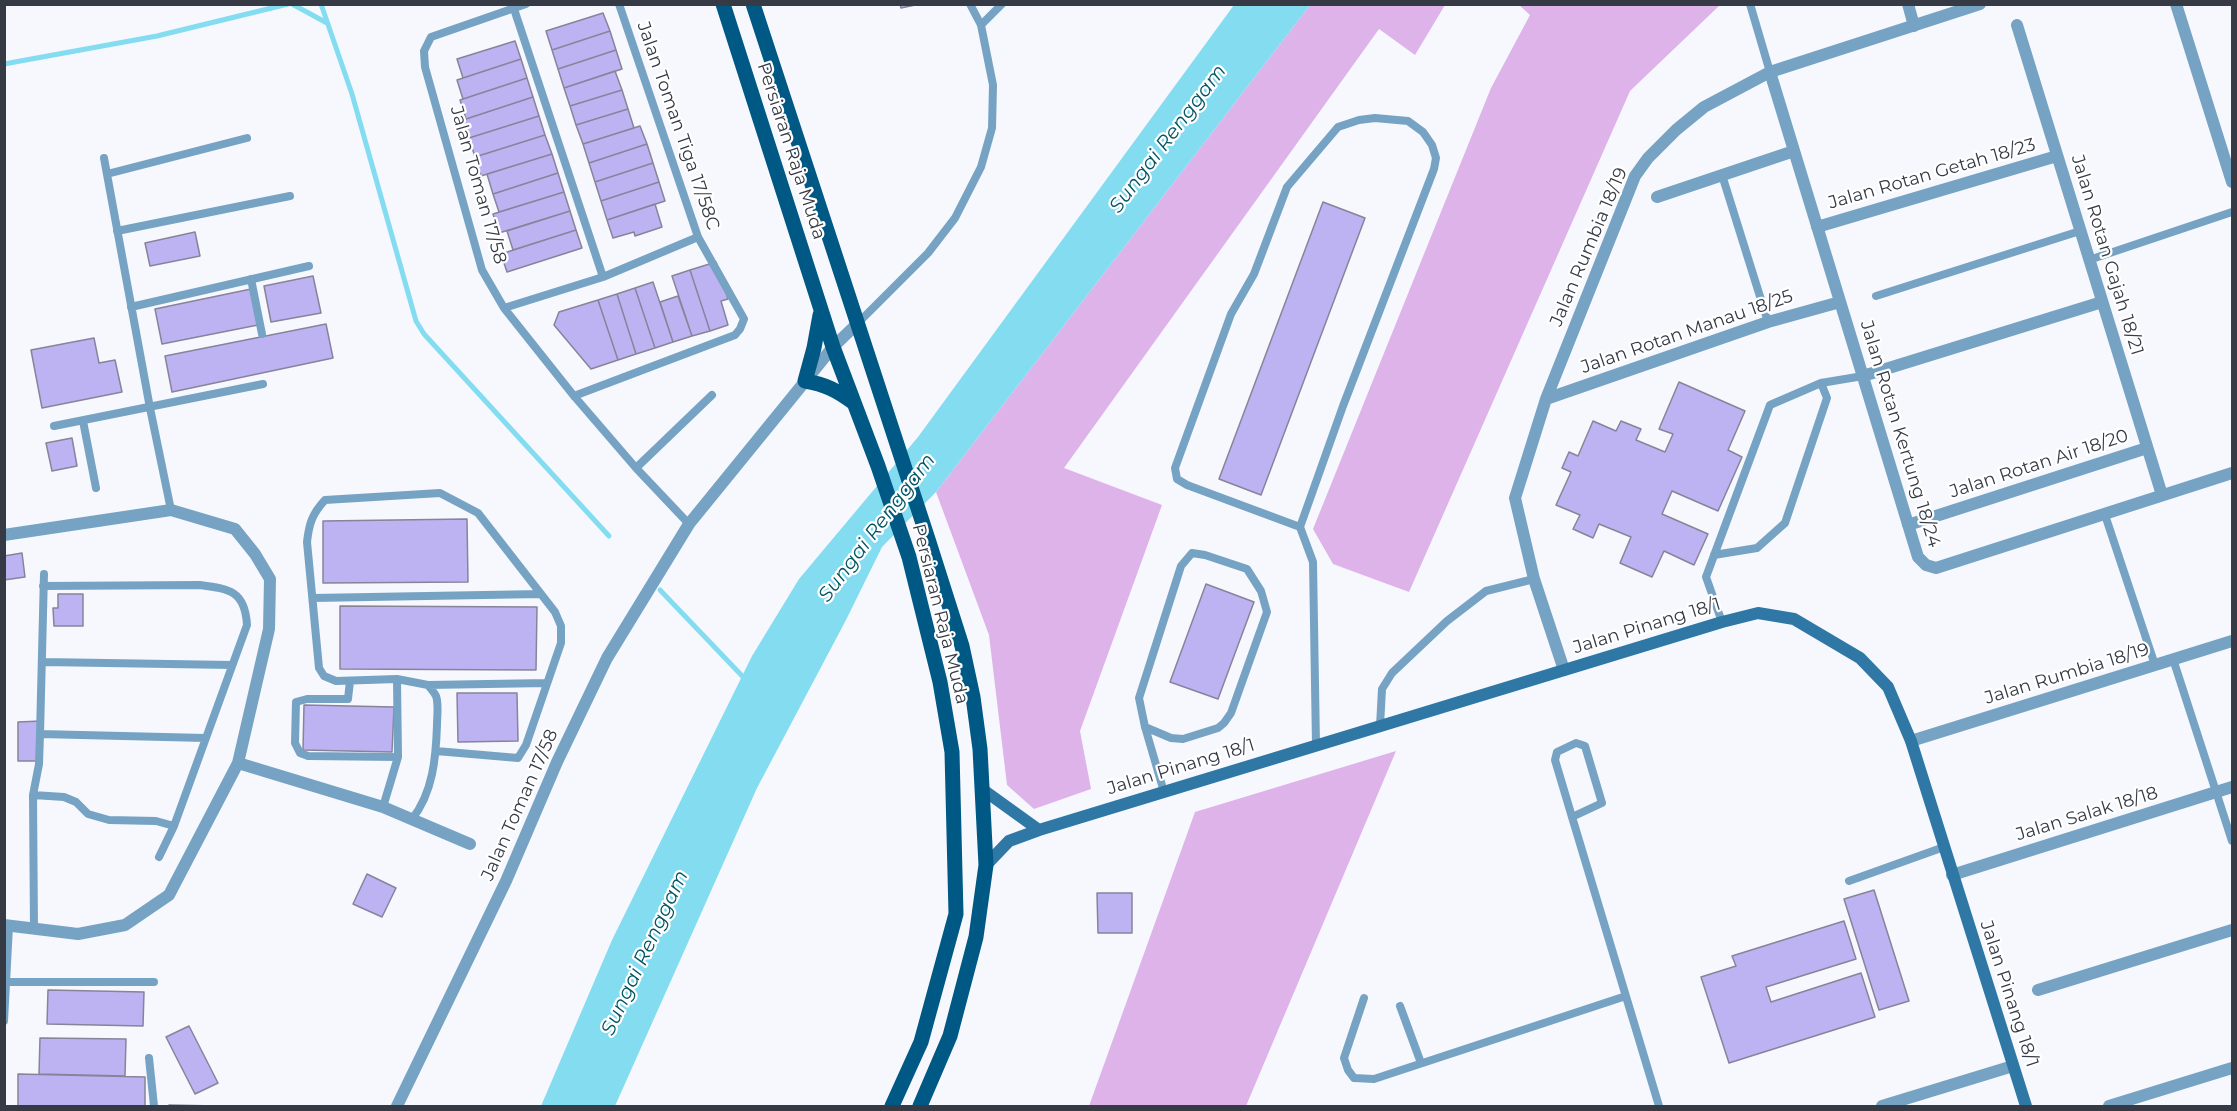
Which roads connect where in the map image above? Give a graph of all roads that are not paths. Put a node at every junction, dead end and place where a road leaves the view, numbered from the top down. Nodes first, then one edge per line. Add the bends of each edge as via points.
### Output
1 (526, 4) edge
2 (619, 4) edge
3 (723, 4) edge
4 (753, 4) edge
5 (969, 4) edge
6 (1002, 4) edge
7 (1750, 4) edge
8 (1908, 4) edge
9 (1980, 4) edge
10 (2176, 4) edge
11 (514, 9) junction
12 (981, 25) junction
13 (2017, 25) dead end
14 (1914, 26) junction
15 (1770, 72) junction
16 (247, 138) dead end
17 (2227, 143) edge
18 (1794, 151) junction
19 (2057, 156) junction
20 (104, 158) dead end
21 (107, 174) junction
22 (1722, 175) junction
23 (2232, 182) edge
24 (290, 196) dead end
25 (1657, 197) dead end
26 (2232, 212) edge
27 (1817, 227) junction
28 (117, 231) junction
29 (2080, 231) junction
30 (698, 237) junction
31 (2089, 260) junction
32 (309, 266) dead end
33 (603, 277) junction
34 (251, 279) junction
35 (1876, 296) dead end
36 (1840, 302) junction
37 (2102, 302) junction
38 (131, 307) junction
39 (504, 308) junction
40 (821, 309) junction
41 (1768, 322) junction
42 (858, 323) junction
43 (262, 334) dead end
44 (833, 347) junction
45 (1863, 376) junction
46 (805, 381) junction
47 (1821, 383) junction
48 (263, 384) dead end
49 (712, 395) dead end
50 (574, 396) junction
51 (1546, 399) junction
52 (854, 403) junction
53 (150, 408) junction
54 (83, 421) junction
55 (54, 426) dead end
56 (2147, 448) junction
57 (636, 468) junction
58 (2232, 473) edge
59 (96, 488) dead end
60 (2162, 495) junction
61 (171, 510) junction
62 (2104, 515) junction
63 (689, 524) junction
64 (1908, 525) junction
65 (1300, 528) junction
66 (4, 536) edge
67 (1714, 555) junction
68 (44, 574) dead end
69 (1534, 579) junction
70 (43, 586) junction
71 (541, 594) junction
72 (313, 598) junction
73 (1722, 622) junction
74 (2232, 641) edge
75 (2174, 659) junction
76 (43, 662) junction
77 (232, 665) junction
78 (2154, 665) junction
79 (1564, 670) junction
80 (397, 680) junction
81 (350, 681) junction
82 (548, 683) junction
83 (428, 685) junction
84 (1380, 726) junction
85 (1145, 727) junction
86 (40, 734) junction
87 (205, 738) junction
88 (1911, 741) junction
89 (1316, 745) junction
90 (436, 751) junction
91 (398, 757) junction
92 (238, 763) junction
93 (2232, 787) edge
94 (982, 789) junction
95 (1164, 792) junction
96 (2217, 792) junction
97 (33, 795) junction
98 (383, 807) junction
99 (1572, 817) junction
100 (412, 819) junction
101 (174, 826) junction
102 (1039, 830) junction
103 (2232, 841) edge
104 (470, 844) dead end
105 (1944, 847) junction
106 (159, 857) dead end
107 (986, 865) junction
108 (1952, 874) junction
109 (1849, 881) dead end
110 (7, 926) edge
111 (34, 930) junction
112 (2232, 930) edge
113 (6, 982) junction
114 (153, 982) dead end
115 (2038, 990) dead end
116 (1626, 996) junction
117 (1364, 998) dead end
118 (1400, 1006) dead end
119 (4, 1021) edge
120 (149, 1058) dead end
121 (1421, 1063) junction
122 (2013, 1066) junction
123 (2232, 1068) edge
124 (1911, 1102) edge
125 (154, 1107) edge
126 (397, 1107) edge
127 (892, 1107) edge
128 (920, 1107) edge
129 (1659, 1107) edge
130 (1882, 1107) edge
131 (2026, 1107) edge
132 (2109, 1107) edge

1 - 11 lane
2 - 30 lane, Jalan Toman Tiga 17/58C
3 - 40 main road, Persiaran Raja Muda
4 - 42 main road, Persiaran Raja Muda
5 - 12 lane
6 - 12 lane
7 - 15 lane
8 - 14 street
9 - 14 street, Jalan Rumbia 18/19
10 - 17 street
11 - 33 lane
11 - 39 lane, Jalan Toman 17/58 via 431,37 424,51 425,67 482,270
12 - 42 lane via 993,85 992,128 981,167 955,218 928,253
13 - 19 street, Jalan Rotan Gajah 18/21
14 - 15 street, Jalan Rumbia 18/19
15 - 18 street, Jalan Rotan Kertung 18/24
15 - 51 street, Jalan Rumbia 18/19 via 1704,107 1676,130 1635,176
16 - 21 lane
17 - 23 street
18 - 22 street
18 - 27 street, Jalan Rotan Kertung 18/24
19 - 27 street, Jalan Rotan Getah 18/23
19 - 29 street, Jalan Rotan Gajah 18/21
20 - 21 lane
21 - 28 lane
22 - 25 street
22 - 41 lane
24 - 28 lane
26 - 31 lane
27 - 36 street, Jalan Rotan Kertung 18/24
28 - 38 lane
29 - 31 street, Jalan Rotan Gajah 18/21
29 - 35 lane
30 - 33 lane
30 - 50 lane, Jalan Toman Tiga 17/58C via 744,319 740,329 735,335
31 - 37 street, Jalan Rotan Gajah 18/21
32 - 34 lane
33 - 39 lane
34 - 38 lane
34 - 43 lane
36 - 41 street, Jalan Rotan Manau 18/25
36 - 45 street, Jalan Rotan Kertung 18/24
37 - 45 street
37 - 56 street, Jalan Rotan Gajah 18/21
38 - 53 lane
39 - 50 lane, Jalan Toman 17/58
40 - 44 main road, Persiaran Raja Muda
40 - 46 main road
41 - 51 street, Jalan Rotan Manau 18/25
42 - 44 street, Jalan Toman 17/58
42 - 94 main road, Persiaran Raja Muda via 962,646 973,697
44 - 46 street, Jalan Toman 17/58
44 - 52 main road, Persiaran Raja Muda
45 - 47 lane
45 - 64 street, Jalan Rotan Kertung 18/24
46 - 52 main road via 826,386
46 - 63 street, Jalan Toman 17/58
47 - 67 lane via 1770,405
47 - 67 lane via 1827,398 1785,523 1757,548
48 - 53 lane
49 - 57 lane
50 - 57 lane, Jalan Toman 17/58
51 - 69 street, Jalan Rumbia 18/19 via 1515,498
52 - 127 main road, Persiaran Raja Muda via 909,557 940,682 952,752 956,915 921,1042
53 - 54 lane
53 - 61 lane
54 - 55 lane
54 - 59 lane
56 - 60 street, Jalan Rotan Gajah 18/21
56 - 64 street, Jalan Rotan Air 18/20
57 - 63 lane, Jalan Toman 17/58
58 - 60 street, Jalan Rotan Kertung 18/24
60 - 62 street, Jalan Rotan Kertung 18/24
61 - 66 street
61 - 92 street via 235,529 270,579 269,629
62 - 64 street, Jalan Rotan Kertung 18/24 via 1936,568 1918,557
62 - 78 lane
63 - 126 street, Jalan Toman 17/58 via 608,658
65 - 65 lane via 1434,169 1432,145 1408,121 1375,118 1338,127 1287,187 1254,274 1231,314 1175,468 1177,479 1187,485
65 - 89 lane via 1313,562
67 - 73 lane via 1706,577
68 - 70 lane
69 - 79 street, Jalan Rumbia 18/19
69 - 84 lane via 1486,591 1447,621 1392,673 1382,689
70 - 76 lane
70 - 77 lane via 224,588 246,608 247,625
71 - 72 lane
71 - 72 lane via 478,513 440,493 325,500 310,521 307,542
71 - 82 lane via 561,626 561,643
72 - 81 lane via 320,668 324,676
73 - 79 street, Jalan Pinang 18/1
73 - 88 street, Jalan Pinang 18/1 via 1758,614 1794,619 1860,658 1888,687
74 - 75 street, Jalan Rumbia 18/19
75 - 78 street, Jalan Rumbia 18/19
75 - 96 lane
76 - 77 lane
76 - 86 lane
77 - 87 lane
78 - 88 street, Jalan Rumbia 18/19
79 - 84 street, Jalan Pinang 18/1
80 - 81 lane
80 - 83 lane
80 - 91 lane
81 - 91 lane via 348,699 296,702 295,743 300,753
82 - 83 lane
82 - 90 lane via 518,758
83 - 90 lane via 438,705
84 - 89 street, Jalan Pinang 18/1
85 - 85 lane via 1139,698 1181,566 1192,554 1247,569 1261,591 1267,612 1231,713 1218,728 1183,739
85 - 95 lane
86 - 87 lane
86 - 97 lane
87 - 101 lane
88 - 105 street, Jalan Pinang 18/1
89 - 95 street, Jalan Pinang 18/1
90 - 100 lane via 428,789
91 - 98 lane
92 - 98 street
92 - 111 street via 169,895 125,925 78,934
93 - 96 street, Jalan Salak 18/18
94 - 102 street
94 - 107 main road, Persiaran Raja Muda
95 - 102 street, Jalan Pinang 18/1
96 - 103 lane
96 - 108 street, Jalan Salak 18/18
97 - 101 lane via 64,797 88,814 109,820 156,821
97 - 111 lane
98 - 100 street
99 - 99 lane via 1555,760 1557,752 1576,743 1585,746 1602,803
99 - 116 lane
100 - 104 street
101 - 106 lane
102 - 107 street, Jalan Pinang 18/1 via 1009,841
105 - 108 street, Jalan Pinang 18/1
105 - 109 lane
107 - 128 main road, Persiaran Raja Muda via 976,937 950,1036
108 - 122 street, Jalan Pinang 18/1
110 - 111 street
110 - 113 lane
112 - 115 street
113 - 114 lane
113 - 119 lane
116 - 121 lane
116 - 129 lane
117 - 121 lane via 1344,1058 1354,1078 1374,1079
118 - 121 lane
120 - 125 lane
122 - 124 street
122 - 131 street, Jalan Pinang 18/1
123 - 132 street
124 - 130 street

